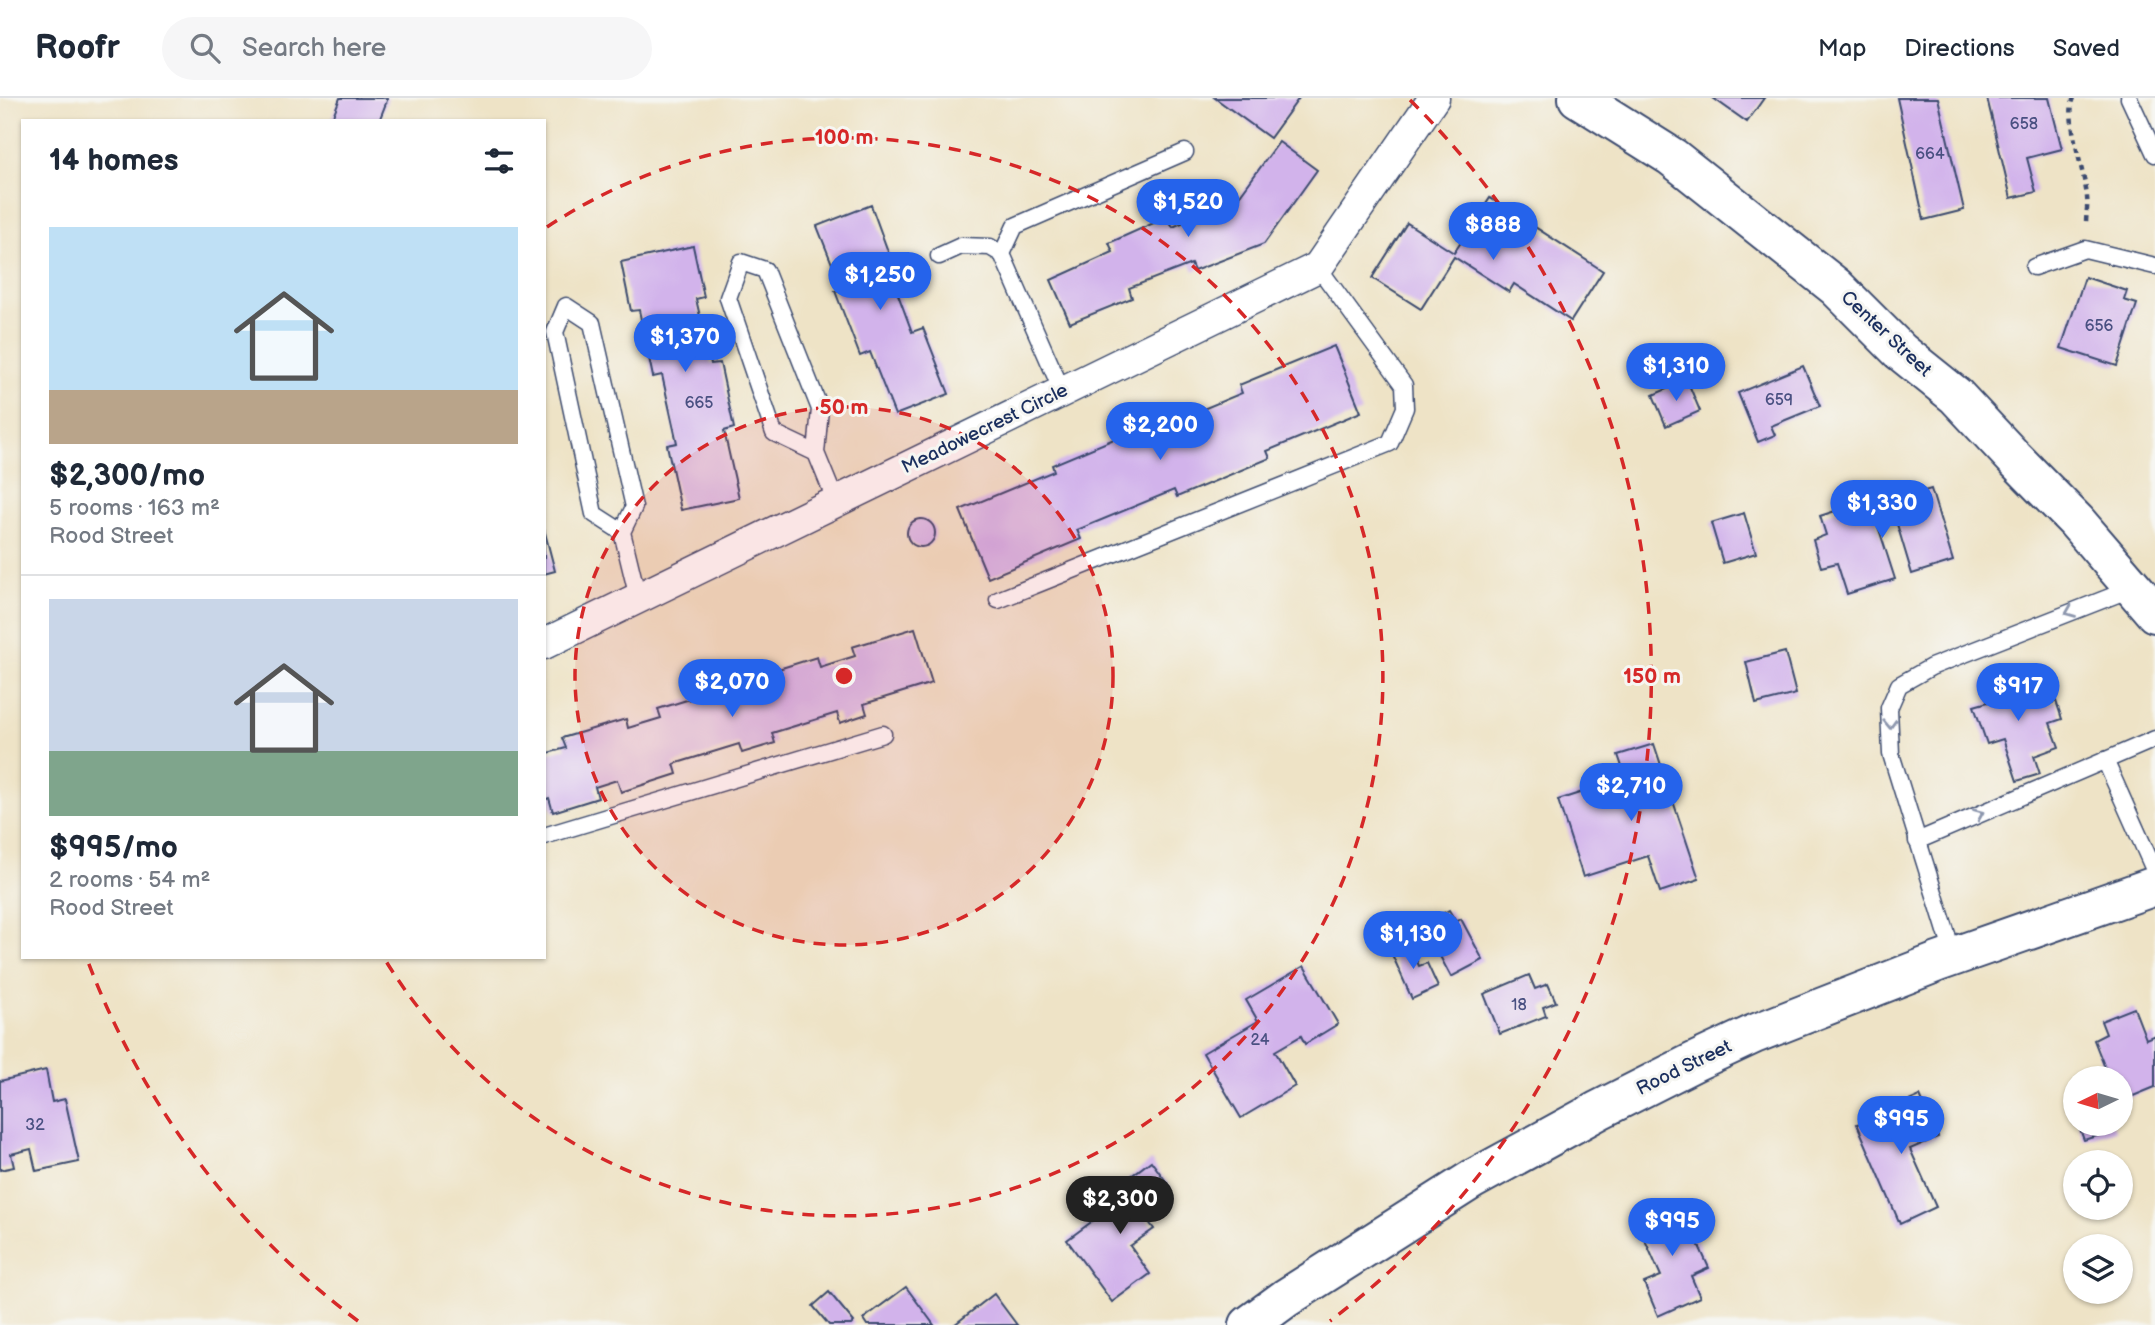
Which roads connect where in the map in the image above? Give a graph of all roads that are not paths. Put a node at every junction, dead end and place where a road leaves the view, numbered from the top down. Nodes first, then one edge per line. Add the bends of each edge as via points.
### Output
1 (1434, 98) edge
2 (1578, 98) edge
3 (2129, 98) edge
4 (1185, 152) dead end
5 (2155, 153) edge
6 (1002, 254) junction
7 (939, 256) dead end
8 (1318, 267) junction
9 (2035, 267) dead end
10 (2155, 267) edge
11 (1062, 391) junction
12 (816, 453) junction
13 (836, 502) junction
14 (622, 532) junction
15 (638, 598) junction
16 (998, 600) dead end
17 (2144, 600) edge
18 (546, 643) edge
19 (883, 734) dead end
20 (2155, 738) edge
21 (2105, 760) junction
22 (546, 835) edge
23 (1917, 841) junction
24 (2155, 872) edge
25 (2155, 886) edge
26 (1954, 957) junction
27 (1249, 1325) edge

1 - 8 street, Meadowecrest Circle
2 - 17 main road, Center Street via 1672,157 1836,287 1900,351 1956,396 2077,521
3 - 5 lane
4 - 6 lane via 1015,226
6 - 7 lane via 990,247 961,246
6 - 11 lane
8 - 11 street, Meadowecrest Circle
8 - 16 lane via 1404,385 1405,408 1390,443
9 - 10 lane via 2084,249
11 - 13 street, Meadowecrest Circle
12 - 12 lane via 774,433 728,298 741,262 765,270 820,409
12 - 13 lane
13 - 15 street, Meadowecrest Circle
14 - 14 lane via 594,513 555,332 566,306 592,323 634,507
14 - 15 lane
15 - 18 street, Meadowecrest Circle
17 -> 23 lane via 1931,667 1899,685 1889,708 1891,754
19 - 22 lane
20 - 21 lane
23 -> 21 lane
21 - 24 lane
23 - 26 lane
25 - 26 main road, Rood Street
26 - 27 main road, Rood Street via 1754,1034 1599,1110 1441,1199

